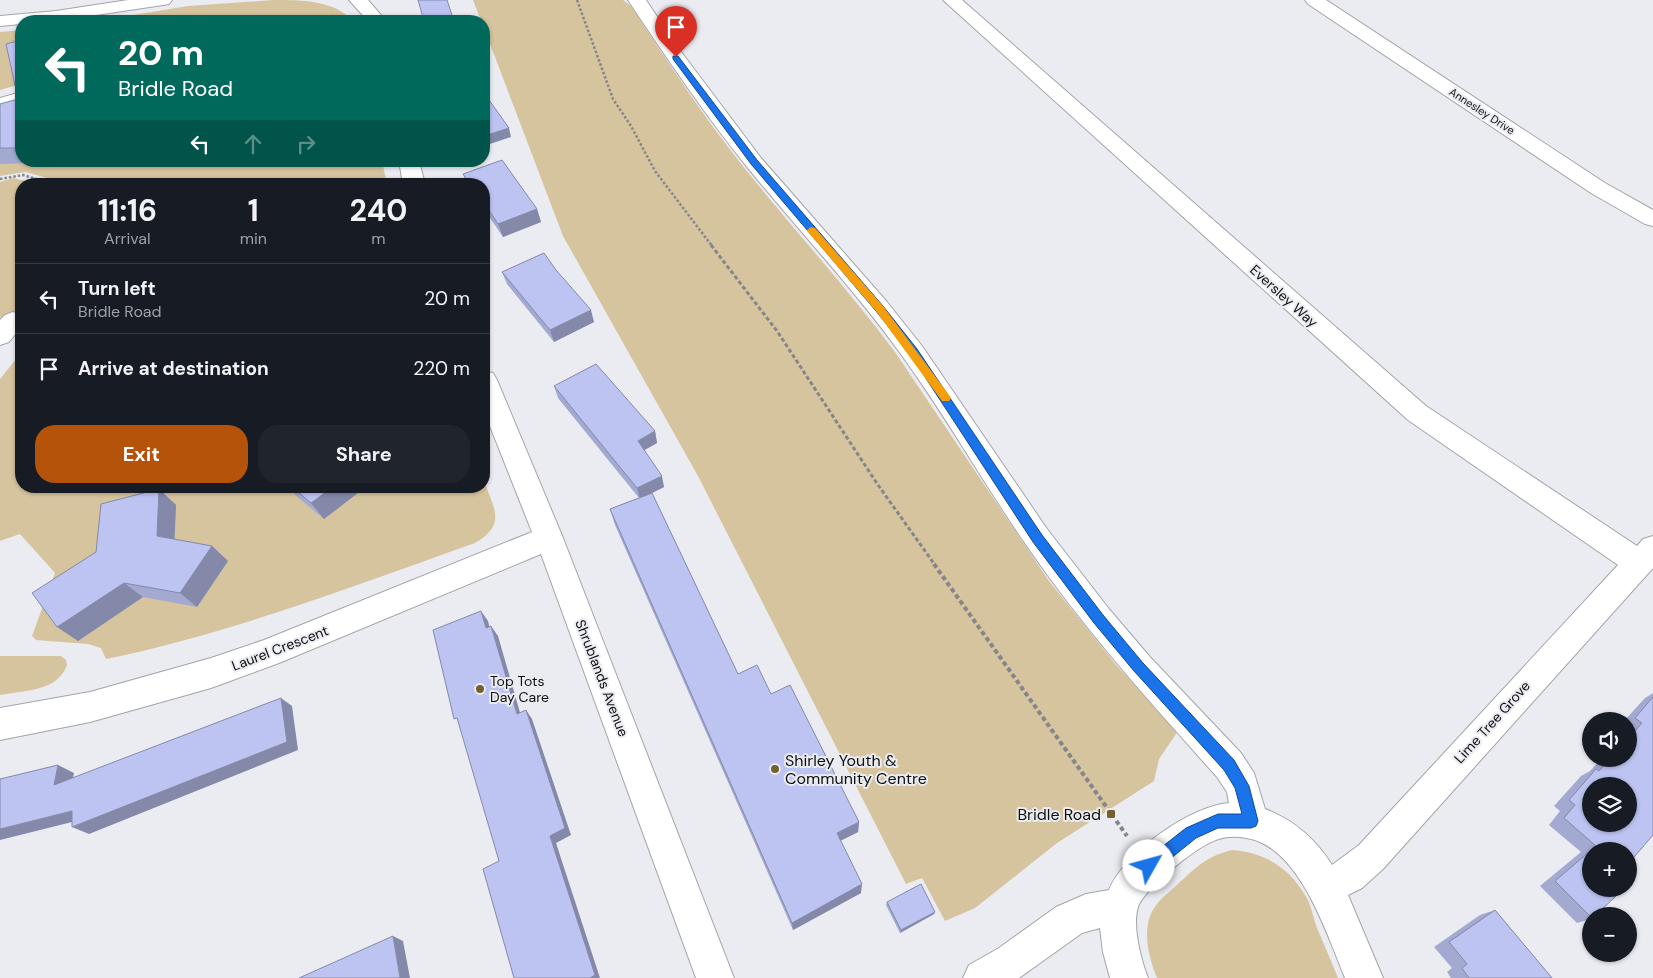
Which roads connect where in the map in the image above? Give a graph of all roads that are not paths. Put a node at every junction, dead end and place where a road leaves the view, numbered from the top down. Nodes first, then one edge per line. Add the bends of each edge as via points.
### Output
1 (163, 0) edge
2 (358, 0) edge
3 (637, 0) edge
4 (952, 0) edge
5 (1314, 0) edge
6 (96, 6) edge
7 (38, 15) edge
8 (373, 15) edge
9 (15, 19) edge
10 (0, 21) edge
11 (15, 100) edge
12 (0, 104) edge
13 (1653, 220) edge
14 (490, 395) edge
15 (549, 538) junction
16 (1646, 555) edge
17 (0, 724) edge
18 (1251, 821) junction
19 (1325, 888) junction
20 (1120, 906) junction
21 (715, 978) edge
22 (982, 978) edge
23 (1129, 978) edge
24 (1364, 978) edge

1 - 6 street
2 - 8 street
3 - 18 street via 754,162 913,352 1037,538 1093,612 1229,765 1242,786
4 - 16 street, Eversley Way via 1409,407 1446,435
5 - 13 street, Annesley Drive via 1598,188
6 - 7 street
9 - 10 street
11 - 12 street
14 - 15 street, Shrublands Avenue
15 - 17 street, Laurel Crescent via 268,654 90,707
15 - 21 street, Shrublands Avenue
16 - 19 street, Lime Tree Grove via 1371,857 1350,875
18 - 19 street via 1272,829 1290,842 1309,862
18 - 20 street via 1218,821 1191,833 1131,884
19 - 24 street
20 - 22 street via 1086,912 1069,920
20 - 23 street via 1120,938

